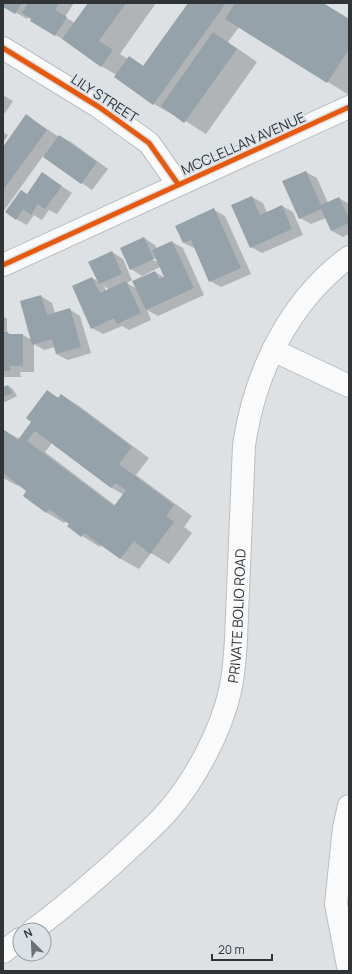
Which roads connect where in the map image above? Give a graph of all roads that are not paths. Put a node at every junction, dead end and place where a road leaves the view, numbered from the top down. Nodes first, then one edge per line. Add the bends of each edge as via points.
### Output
1 (3, 48) edge
2 (349, 107) edge
3 (178, 184) junction
4 (349, 257) edge
5 (9, 262) edge
6 (272, 350) junction
7 (349, 386) edge
8 (349, 806) edge
9 (347, 829) edge
10 (43, 922) edge
11 (12, 946) edge
12 (3, 952) edge
13 (348, 971) edge

1 - 3 street, LILY STREET via 99,107 149,142
2 - 3 street, MCCLELLAN AVENUE
3 - 5 street, MCCLELLAN AVENUE
4 - 6 street, PRIVATE BOLIO ROAD via 324,278 308,296
6 - 7 street
6 - 10 street, PRIVATE BOLIO ROAD via 254,398 246,432 236,639 230,691 215,734 198,769 167,812 89,885
8 - 9 street
9 - 13 street via 336,904
11 - 12 street

